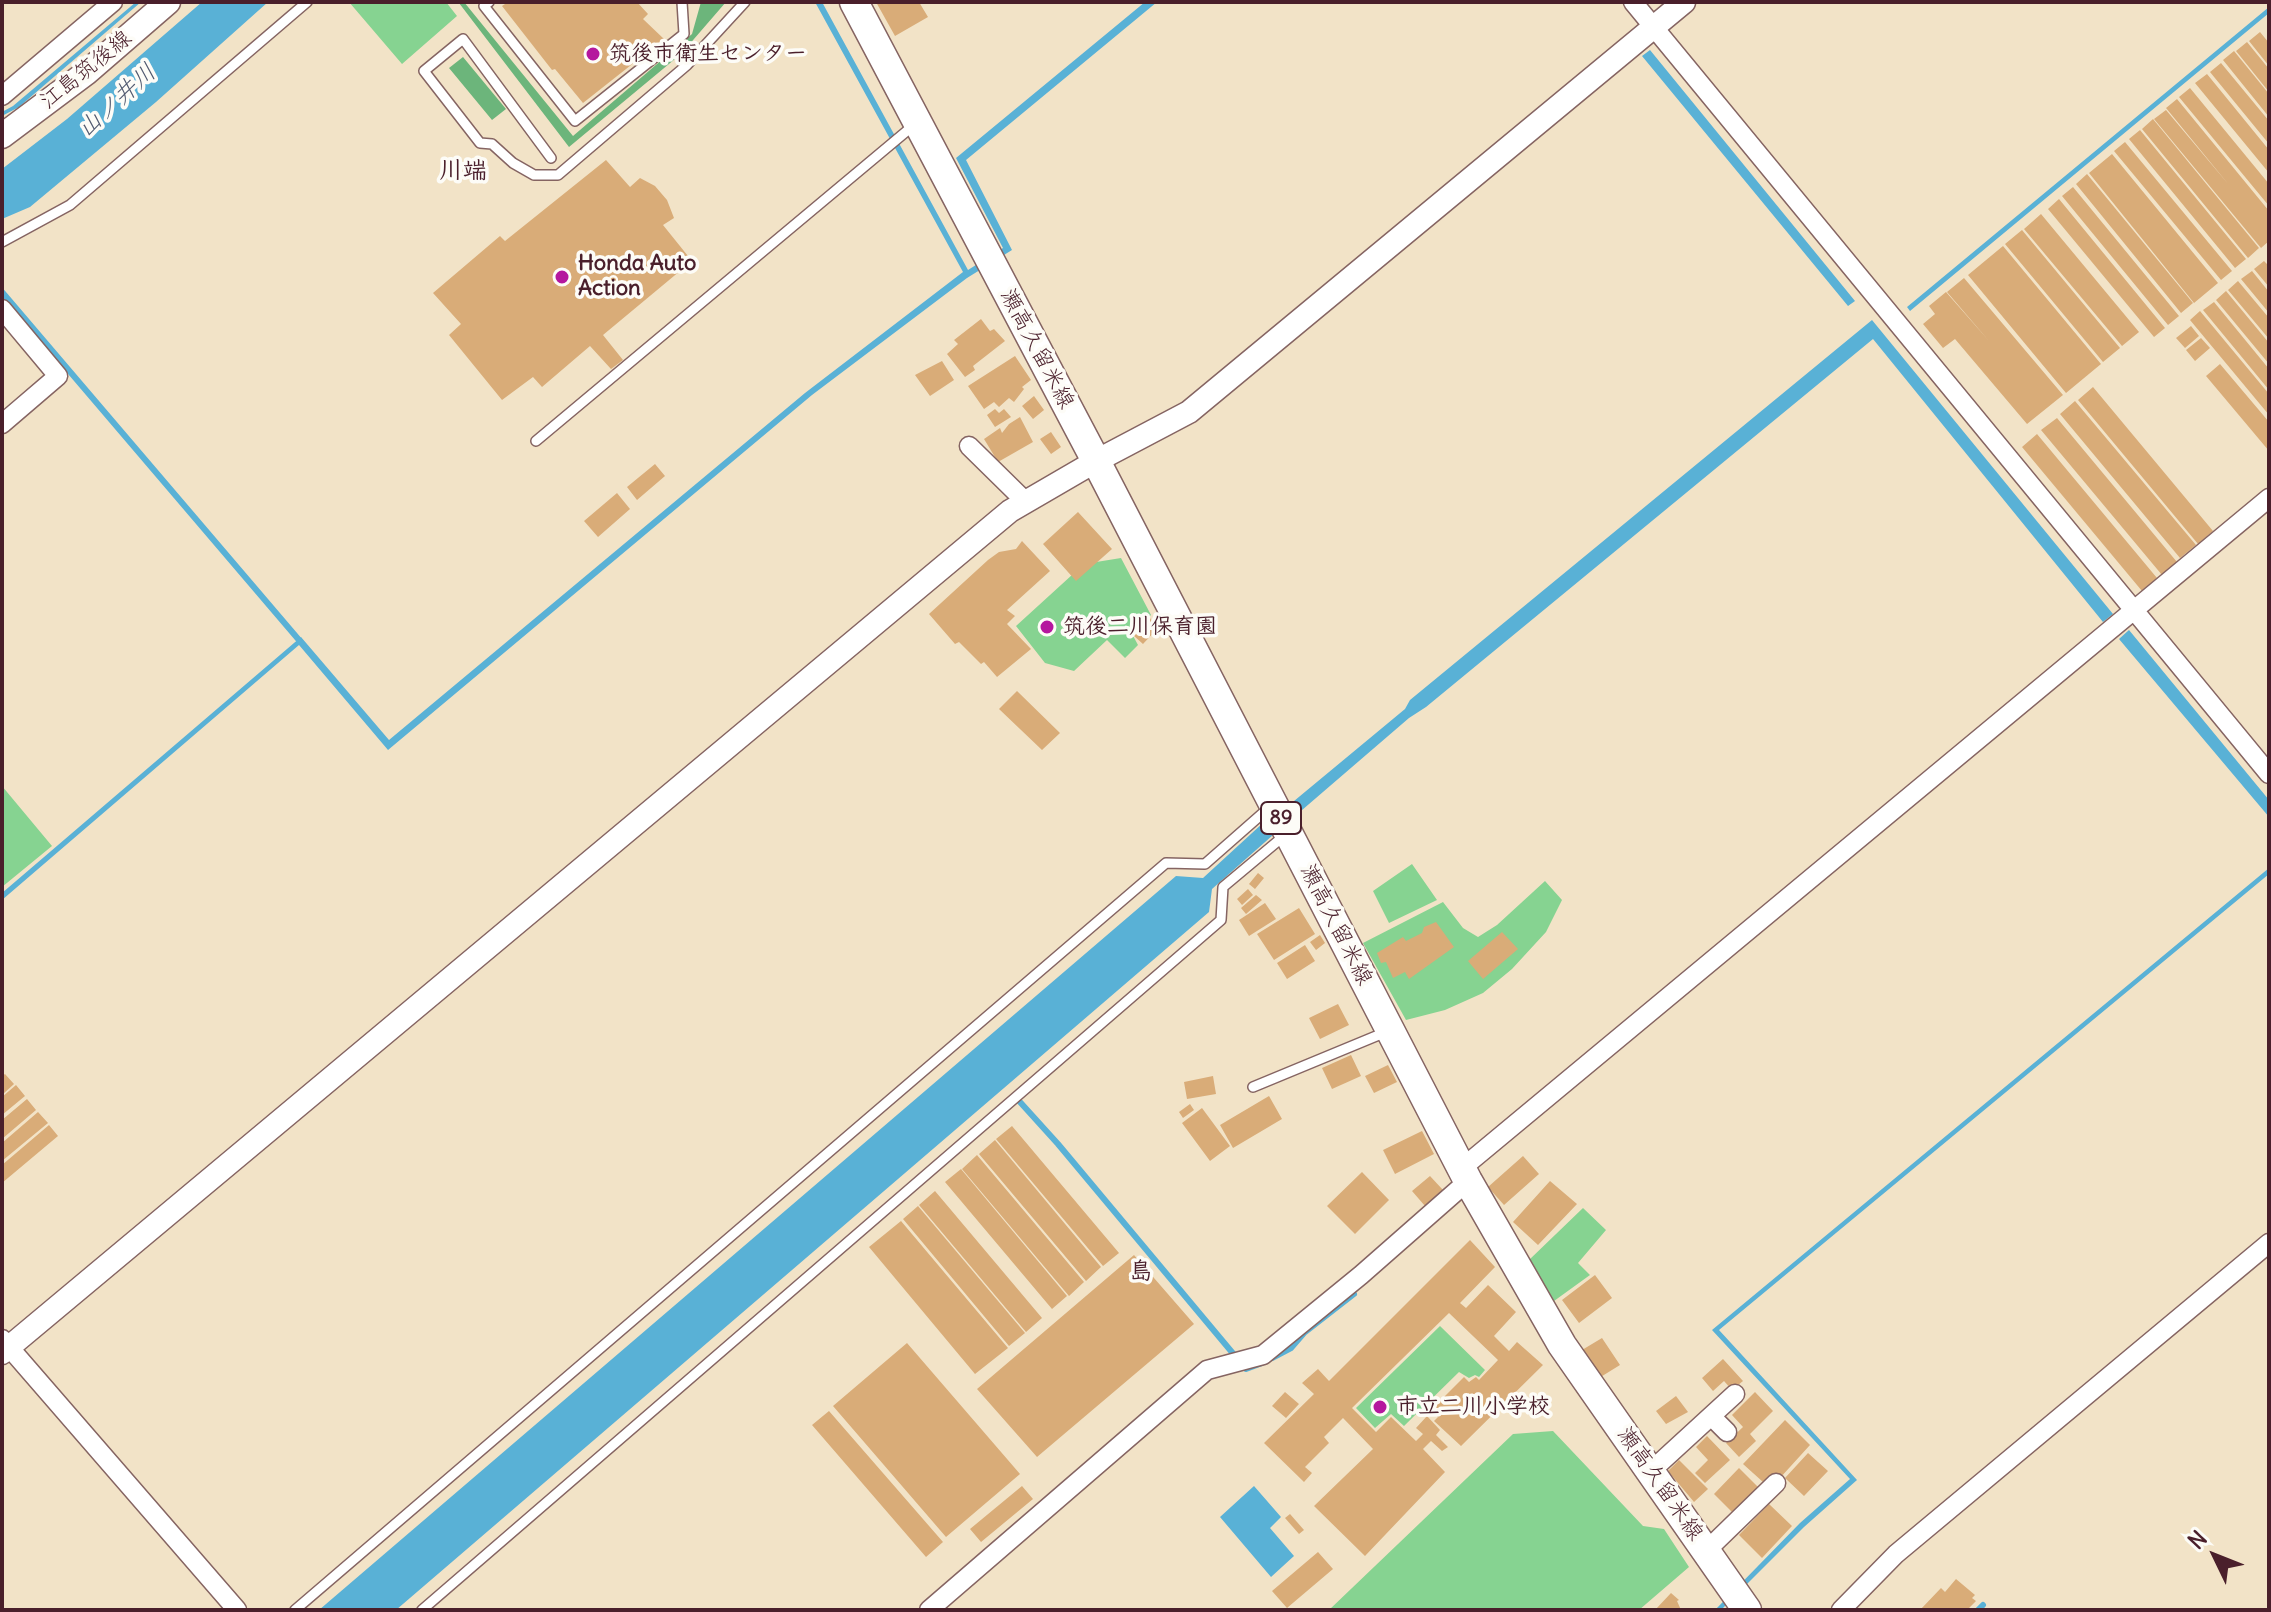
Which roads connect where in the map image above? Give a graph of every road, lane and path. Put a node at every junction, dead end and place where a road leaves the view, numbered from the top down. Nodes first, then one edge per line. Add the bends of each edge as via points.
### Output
1 (113, 2) edge
2 (168, 2) edge
3 (307, 2) edge
4 (489, 2) edge
5 (682, 2) edge
6 (745, 2) edge
7 (854, 2) edge
8 (1633, 2) edge
9 (1684, 2) edge
10 (1654, 27) junction
11 (2, 96) edge
12 (911, 127) junction
13 (2, 136) edge
14 (551, 158) dead end
15 (2, 242) edge
16 (2, 309) edge
17 (2, 424) edge
18 (536, 441) dead end
19 (969, 446) dead end
20 (1096, 461) junction
21 (2269, 498) edge
22 (1026, 502) junction
23 (2134, 611) junction
24 (2269, 774) edge
25 (1273, 803) junction
26 (1288, 833) junction
27 (1390, 1030) junction
28 (1253, 1087) dead end
29 (1464, 1175) junction
30 (2269, 1243) edge
31 (4, 1346) edge
32 (1735, 1394) dead end
33 (1711, 1416) junction
34 (1727, 1432) dead end
35 (1651, 1471) junction
36 (1776, 1483) dead end
37 (1706, 1551) junction
38 (237, 1610) edge
39 (295, 1610) edge
40 (422, 1610) edge
41 (929, 1610) edge
42 (1747, 1610) edge
43 (1841, 1610) edge

1 - 11 street
2 - 13 main road, 江島筑後線
3 - 15 lane via 70,205
4 - 5 lane via 484,6 575,121 684,34
6 - 14 lane via 687,65 558,175 534,175 492,144 480,143 424,71 463,39
7 - 12 main road, 瀬高久留米線 / 89
8 - 10 street
9 - 10 street
10 - 20 street via 1189,412
10 - 23 street
12 - 18 lane
12 - 20 main road, 瀬高久留米線 / 89
16 - 17 street via 58,376
19 - 22 street
20 - 22 street
20 - 25 main road, 瀬高久留米線 / 89
21 - 23 street
22 - 31 street
23 - 24 street
23 - 29 street
25 - 26 main road, 瀬高久留米線 / 89
25 - 39 lane via 1205,864 1166,863
26 - 27 main road, 瀬高久留米線 / 89
26 - 40 lane via 1223,887 1221,920
27 - 28 lane
27 - 29 main road, 瀬高久留米線 / 89
29 - 35 main road, 瀬高久留米線 / 89 via 1562,1345
29 - 41 street via 1361,1275 1263,1355 1207,1370
30 - 43 street via 1896,1554
31 - 38 street
32 - 33 street
33 - 34 street
33 - 35 street
35 - 37 main road, 瀬高久留米線 / 89
36 - 37 street
37 - 42 main road, 瀬高久留米線 / 89

